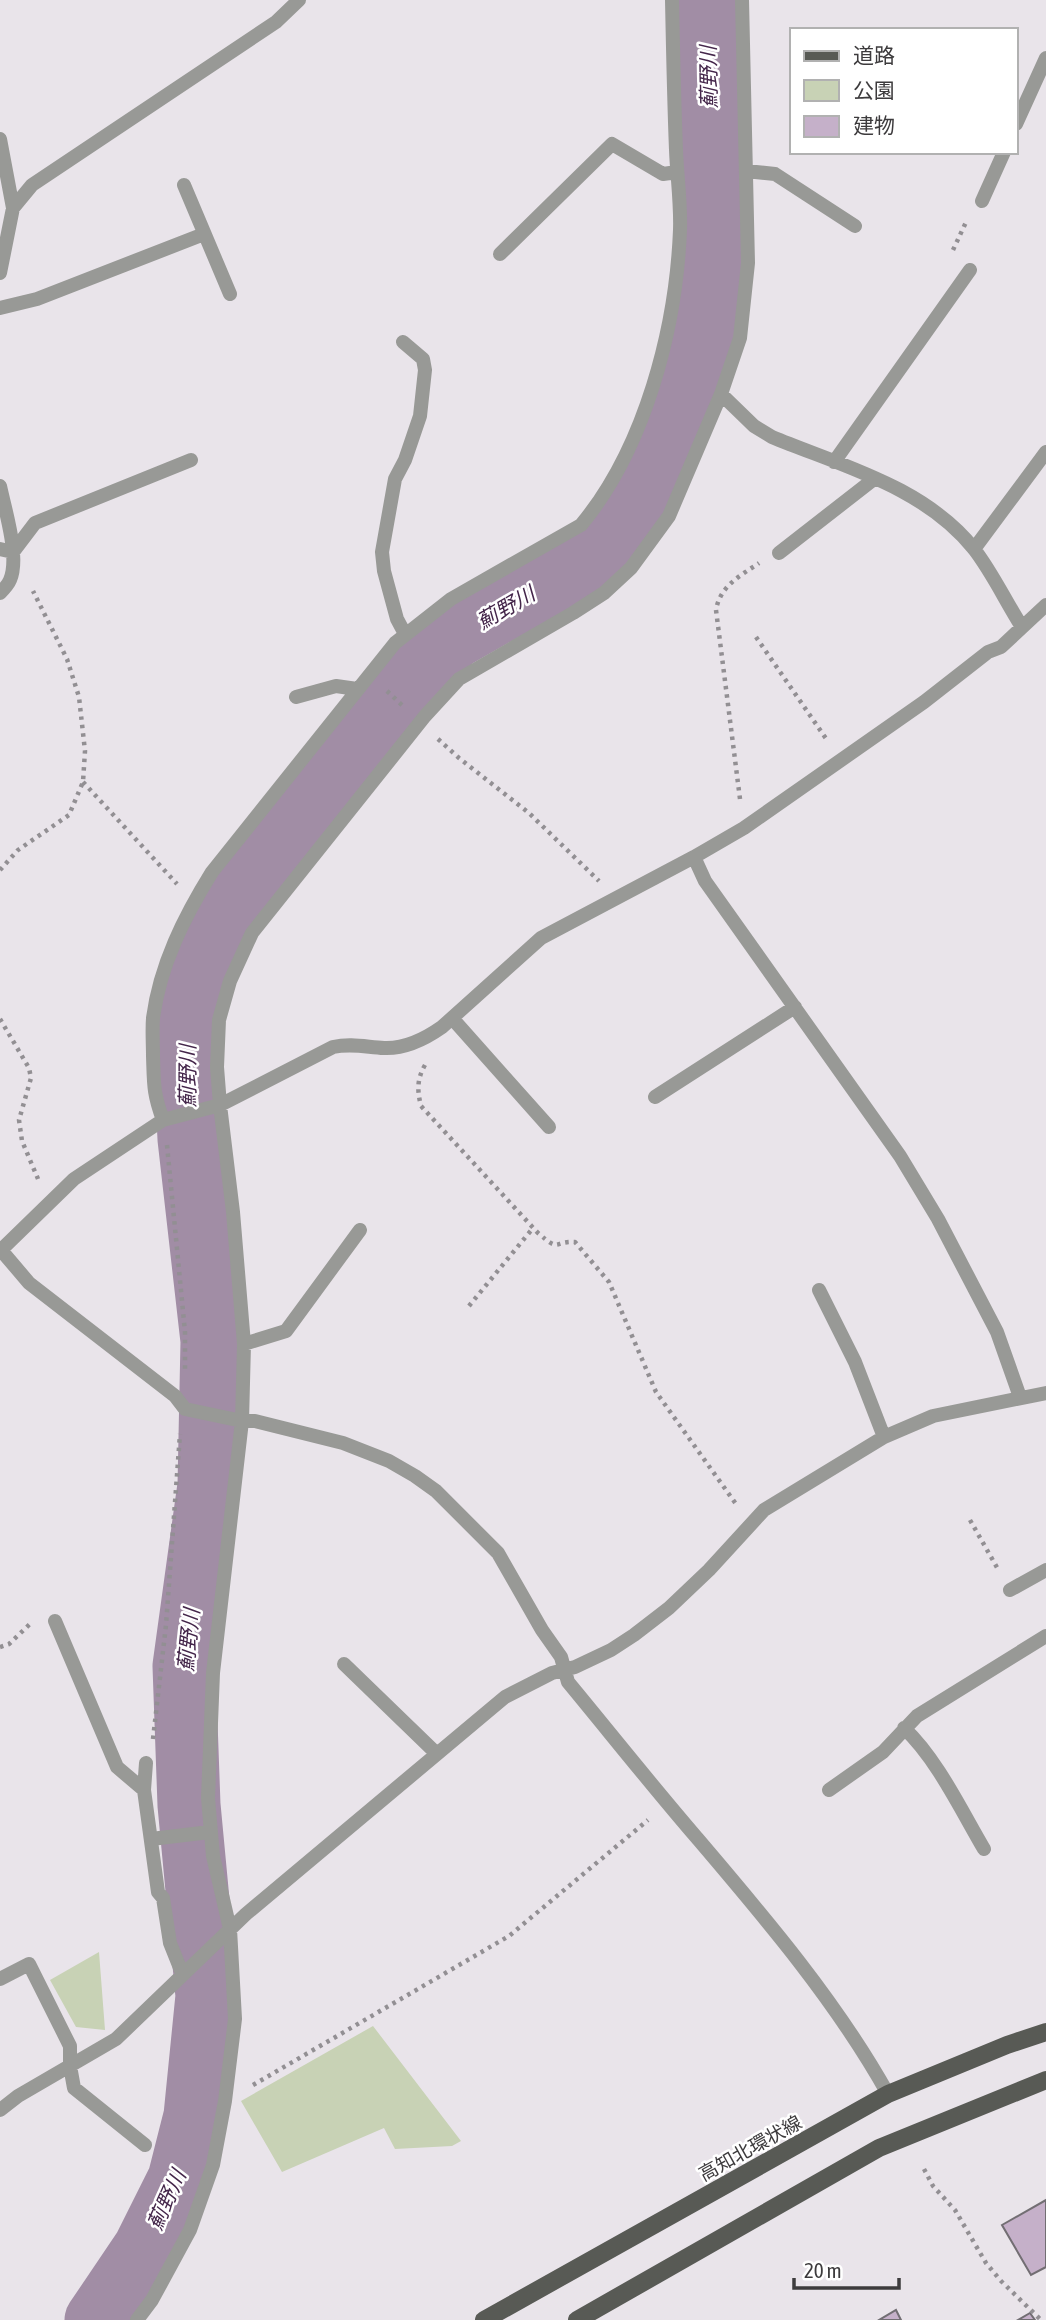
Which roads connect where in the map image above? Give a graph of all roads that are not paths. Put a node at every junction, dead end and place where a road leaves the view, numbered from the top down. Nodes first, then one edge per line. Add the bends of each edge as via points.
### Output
1 (299, 0) edge
2 (672, 0) edge
3 (742, 0) edge
4 (1046, 58) edge
5 (1018, 120) edge
6 (0, 139) edge
7 (1003, 154) edge
8 (746, 171) junction
9 (677, 172) junction
10 (184, 186) dead end
11 (982, 201) road end
12 (13, 208) junction
13 (855, 226) dead end
14 (204, 234) junction
15 (500, 254) dead end
16 (971, 270) dead end
17 (0, 273) edge
18 (230, 295) dead end
19 (0, 308) edge
20 (403, 342) dead end
21 (721, 394) junction
22 (1046, 452) edge
23 (191, 460) dead end
24 (834, 462) junction
25 (874, 479) junction
26 (0, 486) edge
27 (974, 549) junction
28 (6, 551) edge
29 (779, 553) road end
30 (0, 593) edge
31 (1046, 605) edge
32 (1022, 627) junction
33 (405, 634) junction
34 (357, 689) junction
35 (296, 696) dead end
36 (694, 857) junction
37 (794, 1007) junction
38 (452, 1018) junction
39 (655, 1097) dead end
40 (220, 1105) junction
41 (163, 1120) junction
42 (549, 1127) dead end
43 (360, 1230) dead end
44 (1, 1251) edge
45 (819, 1290) dead end
46 (244, 1344) junction
47 (1046, 1393) edge
48 (1020, 1396) junction
49 (242, 1421) junction
50 (884, 1437) junction
51 (1046, 1570) edge
52 (1010, 1590) road end
53 (55, 1621) dead end
54 (1046, 1636) edge
55 (344, 1664) dead end
56 (565, 1670) junction
57 (904, 1728) junction
58 (437, 1754) junction
59 (146, 1763) road end
60 (144, 1790) junction
61 (829, 1790) dead end
62 (210, 1832) junction
63 (151, 1839) junction
64 (984, 1849) dead end
65 (230, 1929) junction
66 (182, 1973) junction
67 (0, 1979) edge
68 (1046, 2032) edge
69 (69, 2066) junction
70 (1046, 2080) edge
71 (888, 2094) junction
72 (0, 2110) edge
73 (145, 2144) dead end
74 (137, 2320) edge
75 (484, 2320) edge
76 (577, 2320) edge

1 - 12 street via 276,22 32,184
2 - 9 street
3 - 8 street
4 - 5 street
6 - 12 street
7 - 11 street
8 - 13 street via 775,174
8 - 21 street via 748,263 740,338
9 - 15 street via 663,174 612,144
9 - 33 street via 680,229 673,296 641,419 618,471 581,525 451,599
10 - 14 street
12 - 17 street
14 - 18 street
14 - 19 street via 37,299
16 - 24 street
20 - 33 street via 423,359 425,370 420,416 395,479 382,552 397,619
21 - 24 street via 772,437
21 - 40 street via 669,516 631,568 604,593 460,679 420,722 252,933 230,981 219,1020
22 - 27 street
23 - 28 street via 35,523
24 - 25 street
25 - 27 street via 908,493 940,515
25 - 29 street
26 - 28 street
27 - 32 street
28 - 30 street via 13,571
31 - 32 street
32 - 36 street via 1001,647 988,652 842,761
33 - 34 street
34 - 35 street via 335,686
34 - 41 street via 192,904 164,970 153,1019 154,1095
36 - 37 street via 705,881
36 - 38 street via 541,938
37 - 39 street
37 - 48 street via 900,1156 931,1209 996,1332
38 - 40 street via 414,1043 387,1048 333,1047
38 - 42 street
40 - 41 street
40 - 46 street
41 - 44 street via 74,1180
43 - 46 street via 286,1331
44 - 49 street via 29,1283 175,1396 185,1409
45 - 50 street via 855,1362
46 - 49 street
47 - 48 street
48 - 50 street via 933,1416
49 - 56 street via 344,1444 389,1461 436,1491 498,1553
49 - 62 street via 213,1673 208,1752
50 - 56 street via 764,1510 670,1608 634,1635
51 - 52 street
53 - 60 street via 117,1767
54 - 57 street via 941,1699
55 - 58 street
56 - 58 street via 505,1697
56 - 71 street via 568,1682 809,1975
57 - 61 street via 883,1752
57 - 64 street via 944,1782
58 - 65 street
59 - 60 street
60 - 63 street
62 - 63 street
62 - 65 street
63 - 66 street via 158,1892
65 - 66 street
65 - 74 street via 235,2019 213,2165 190,2230
66 - 69 street via 116,2039
67 - 69 street via 29,1964 70,2046
68 - 71 main road, 高知北環状線
69 - 72 street
69 - 73 street via 74,2088
70 - 76 main road via 879,2148
71 - 75 main road, 高知北環状線

